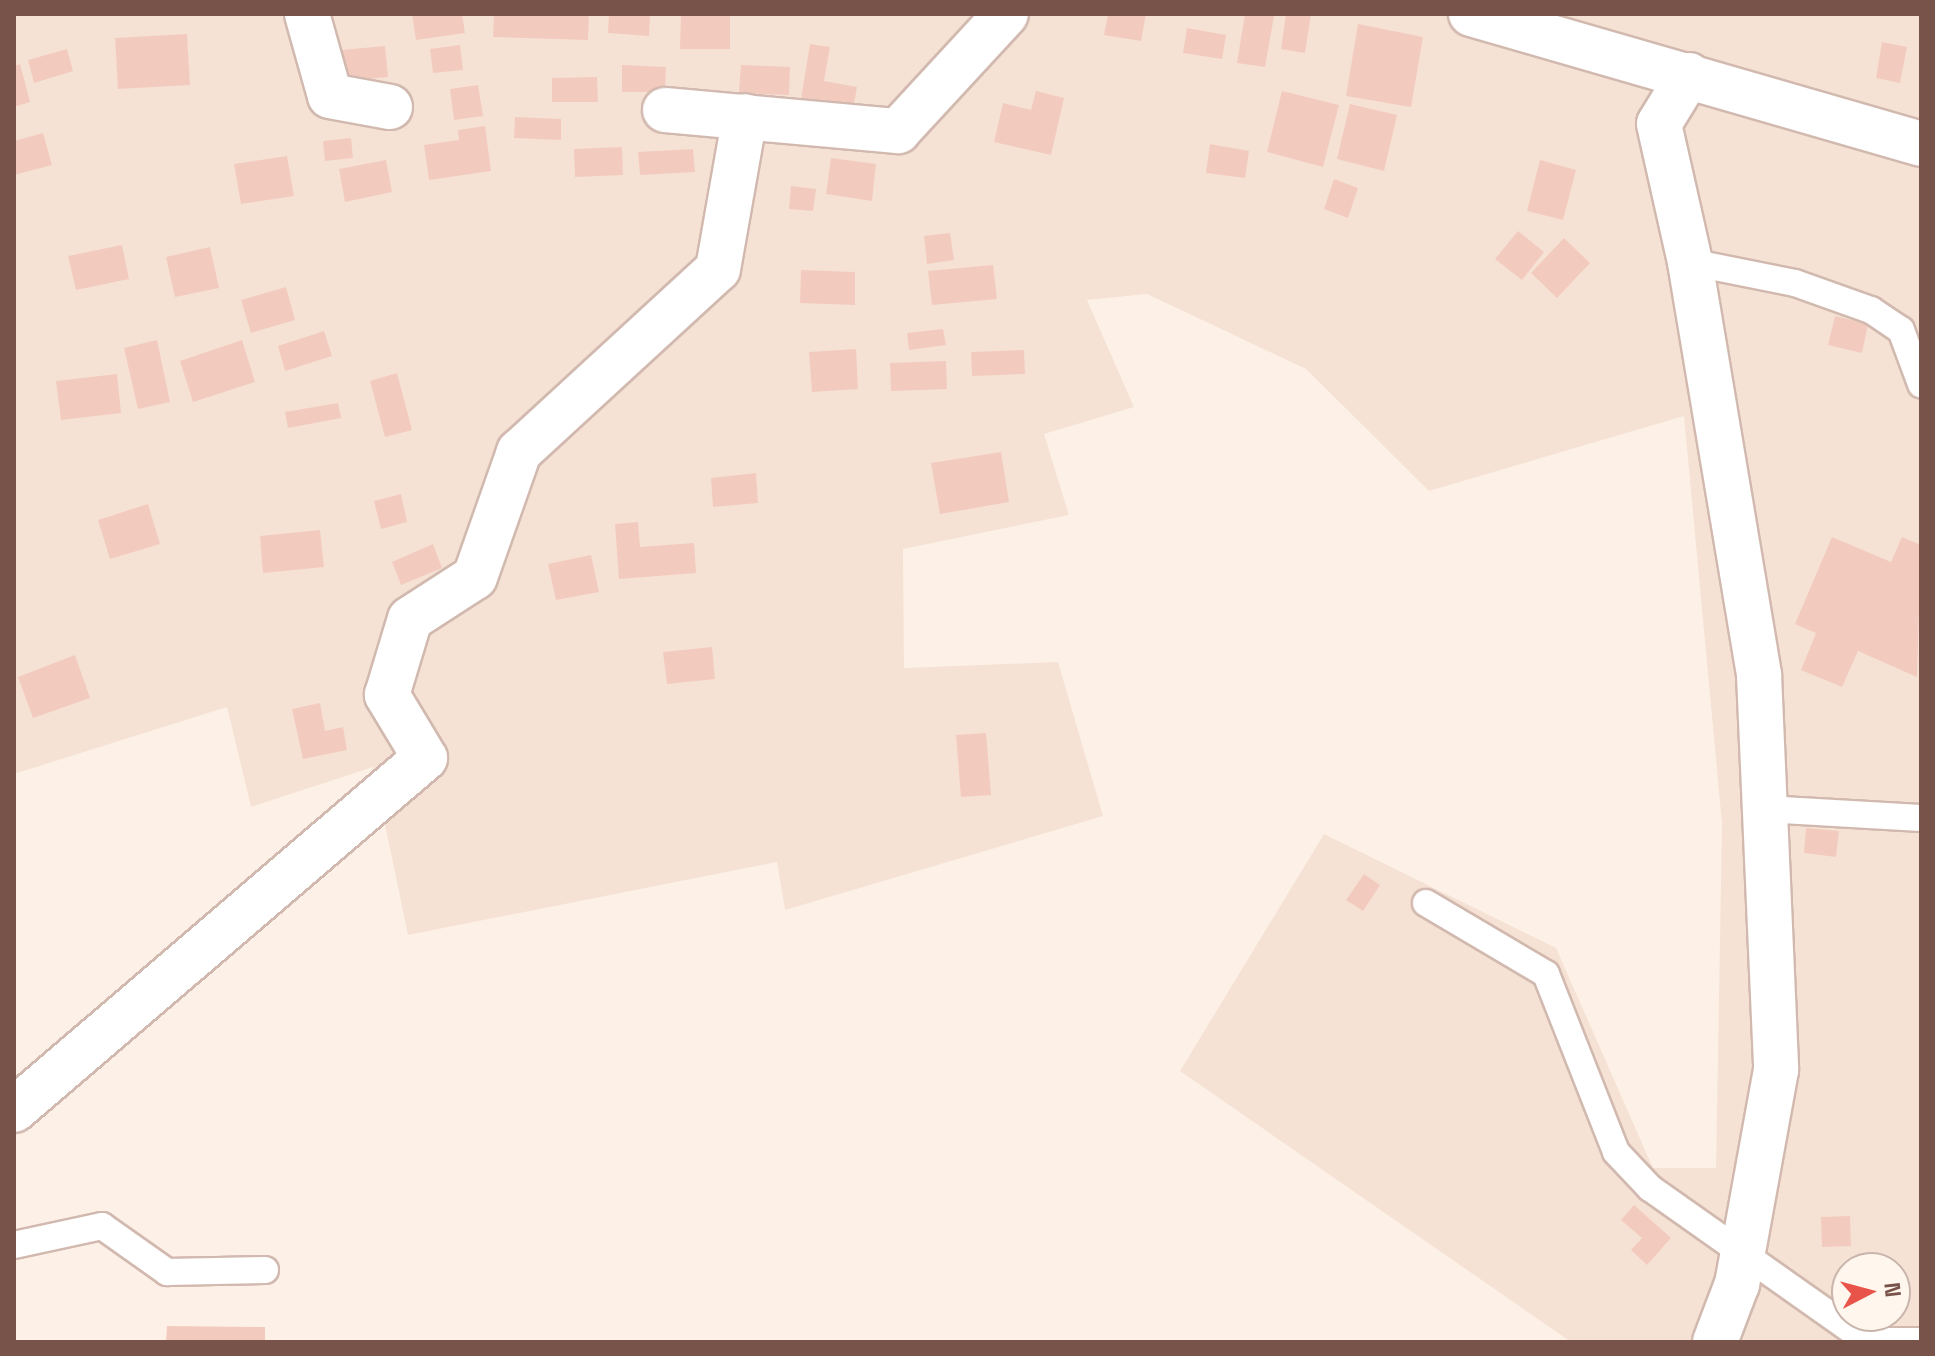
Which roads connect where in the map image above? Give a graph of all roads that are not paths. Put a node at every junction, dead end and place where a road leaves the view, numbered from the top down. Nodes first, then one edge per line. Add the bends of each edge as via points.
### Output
1 (307, 14) edge
2 (1006, 14) edge
3 (1471, 14) edge
4 (1689, 75) junction
5 (390, 107) dead end
6 (665, 110) dead end
7 (745, 116) junction
8 (1921, 144) edge
9 (1690, 262) junction
10 (1921, 384) edge
11 (1765, 809) junction
12 (1921, 818) edge
13 (1426, 903) dead end
14 (14, 1110) edge
15 (14, 1245) edge
16 (1742, 1256) junction
17 (265, 1270) dead end
18 (1921, 1341) edge
19 (1715, 1342) edge

1 - 5 street via 330,96
2 - 7 street via 898,131
3 - 4 street
4 - 8 street
4 - 9 street via 1659,124
6 - 7 street
7 - 14 street via 718,269 519,452 475,577 410,619 387,695 425,758
9 - 10 lane via 1795,283 1871,310 1901,330
9 - 11 street via 1759,675
11 - 12 lane
11 - 16 street via 1776,1070
13 - 16 lane via 1546,974 1616,1152 1650,1188
15 - 17 lane via 102,1226 167,1272
16 - 18 lane via 1867,1341
16 - 19 street

